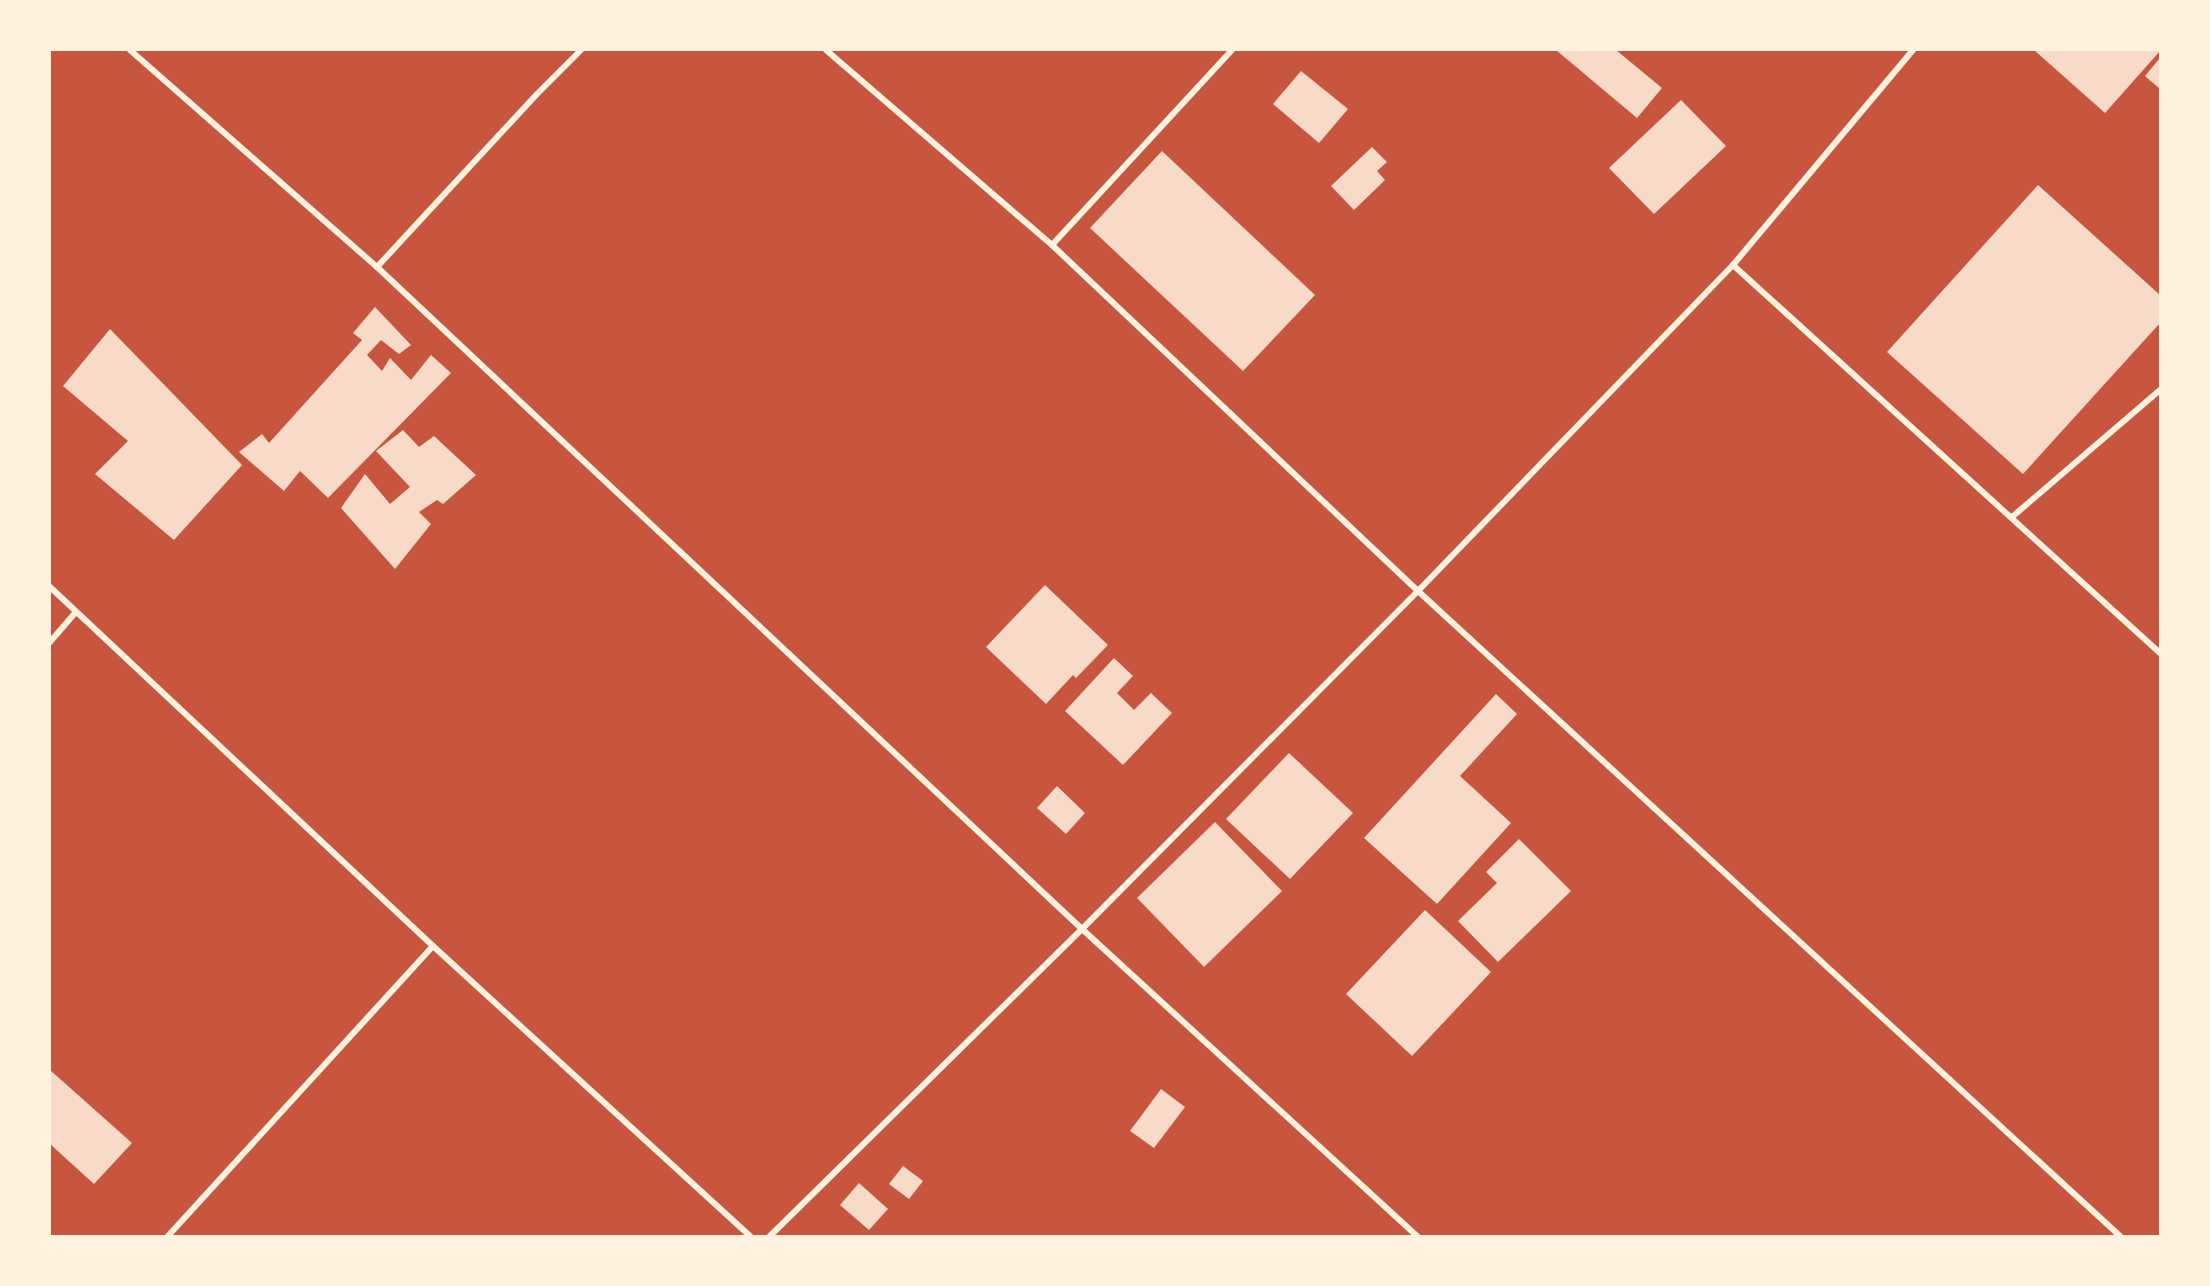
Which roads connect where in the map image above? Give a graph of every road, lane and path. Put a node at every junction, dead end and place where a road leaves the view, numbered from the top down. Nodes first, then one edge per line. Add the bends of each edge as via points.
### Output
1 (130, 50) edge
2 (581, 50) edge
3 (826, 50) edge
4 (1232, 50) edge
5 (1914, 50) edge
6 (1052, 245) junction
7 (1733, 265) junction
8 (377, 267) junction
9 (2160, 390) edge
10 (2012, 517) junction
11 (50, 586) edge
12 (1418, 591) junction
13 (75, 613) junction
14 (50, 642) edge
15 (2160, 653) edge
16 (1082, 929) junction
17 (434, 946) junction
18 (168, 1236) edge
19 (750, 1236) edge
20 (770, 1236) edge
21 (1417, 1236) edge
22 (2120, 1236) edge

1 - 8 street
2 - 8 street
3 - 6 street
4 - 6 street
5 - 7 street
6 - 12 street
7 - 10 street
7 - 12 street
8 - 16 street
9 - 10 street
10 - 15 street
11 - 13 street
12 - 16 street
12 - 22 street
13 - 14 street
13 - 17 street
16 - 20 street
16 - 21 street
17 - 18 street
17 - 19 street

